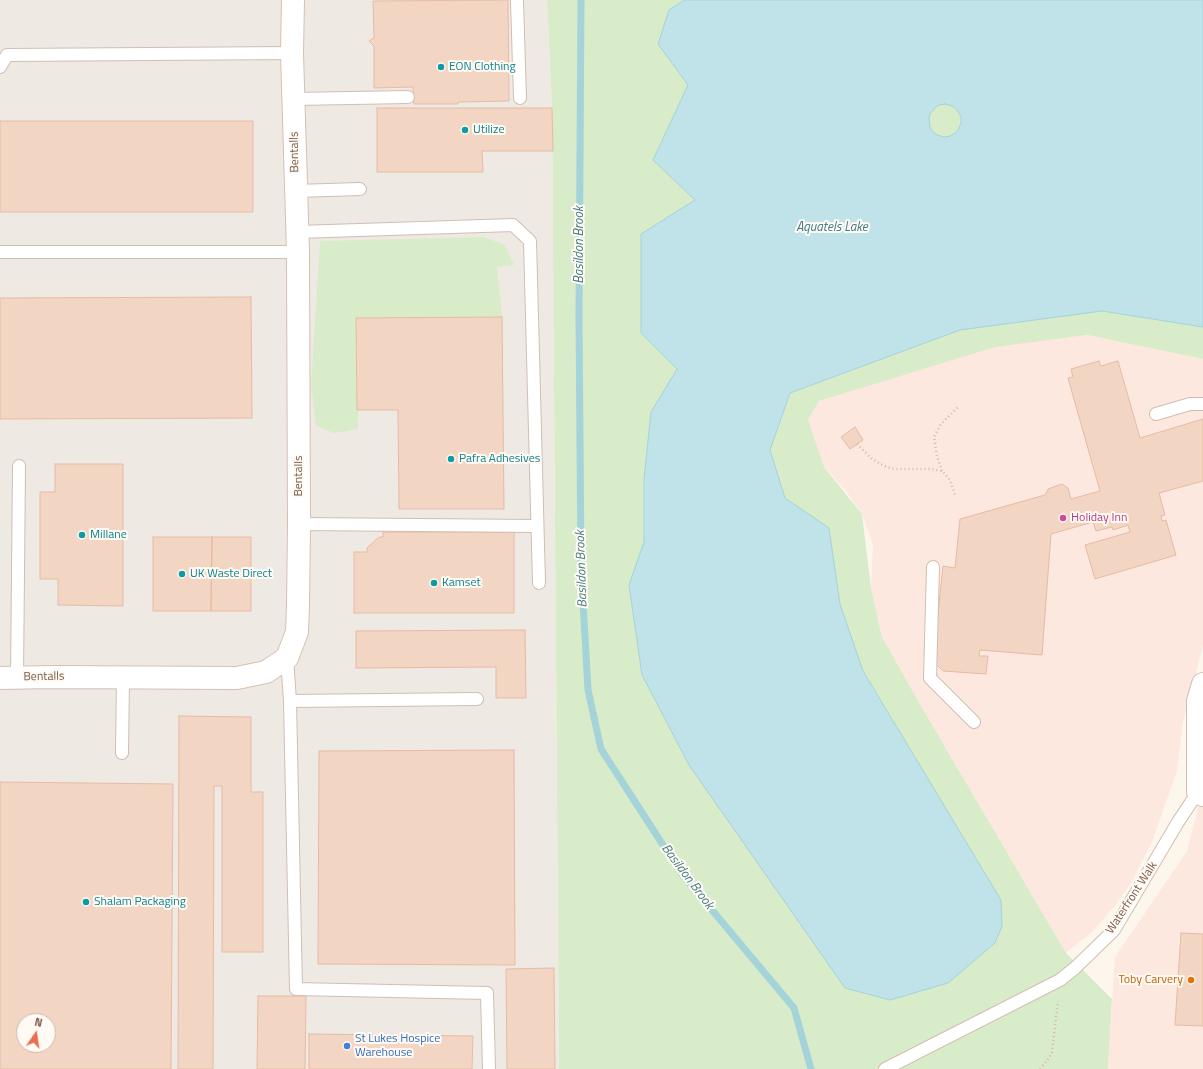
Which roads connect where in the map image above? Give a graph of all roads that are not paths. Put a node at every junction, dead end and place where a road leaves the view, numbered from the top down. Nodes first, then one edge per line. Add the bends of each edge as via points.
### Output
1 (293, 0) edge
2 (517, 0) edge
3 (292, 53) junction
4 (0, 67) edge
5 (408, 97) dead end
6 (520, 98) dead end
7 (294, 99) junction
8 (360, 189) dead end
9 (296, 190) junction
10 (298, 242) junction
11 (0, 252) edge
12 (1203, 404) edge
13 (1156, 414) dead end
14 (19, 466) dead end
15 (300, 524) junction
16 (538, 526) junction
17 (933, 567) dead end
18 (539, 583) dead end
19 (287, 658) junction
20 (123, 677) junction
21 (9, 678) edge
22 (1203, 684) edge
23 (477, 699) dead end
24 (290, 701) junction
25 (974, 722) dead end
26 (122, 753) dead end
27 (1200, 794) edge
28 (489, 1069) edge
29 (885, 1069) edge

1 - 3 street, Bentalls
2 - 6 lane
3 - 4 lane via 7,55
3 - 7 street, Bentalls
5 - 7 lane
7 - 9 street, Bentalls
8 - 9 lane
9 - 10 street, Bentalls
10 - 11 lane
10 - 15 street, Bentalls
10 - 16 lane via 513,225 530,241
12 - 13 lane via 1190,404
14 - 21 lane
15 - 16 lane
15 - 19 street, Bentalls via 297,632
16 - 18 lane
17 - 25 lane via 930,678
19 - 20 street, Bentalls via 266,672 237,678
19 - 24 lane
20 - 21 street, Bentalls
20 - 26 lane
22 - 27 street, Waterfront Walk via 1198,701
23 - 24 lane
24 - 28 lane via 296,989 487,993
27 - 29 lane, Waterfront Walk via 1178,822 1114,930 1084,960 1060,980

